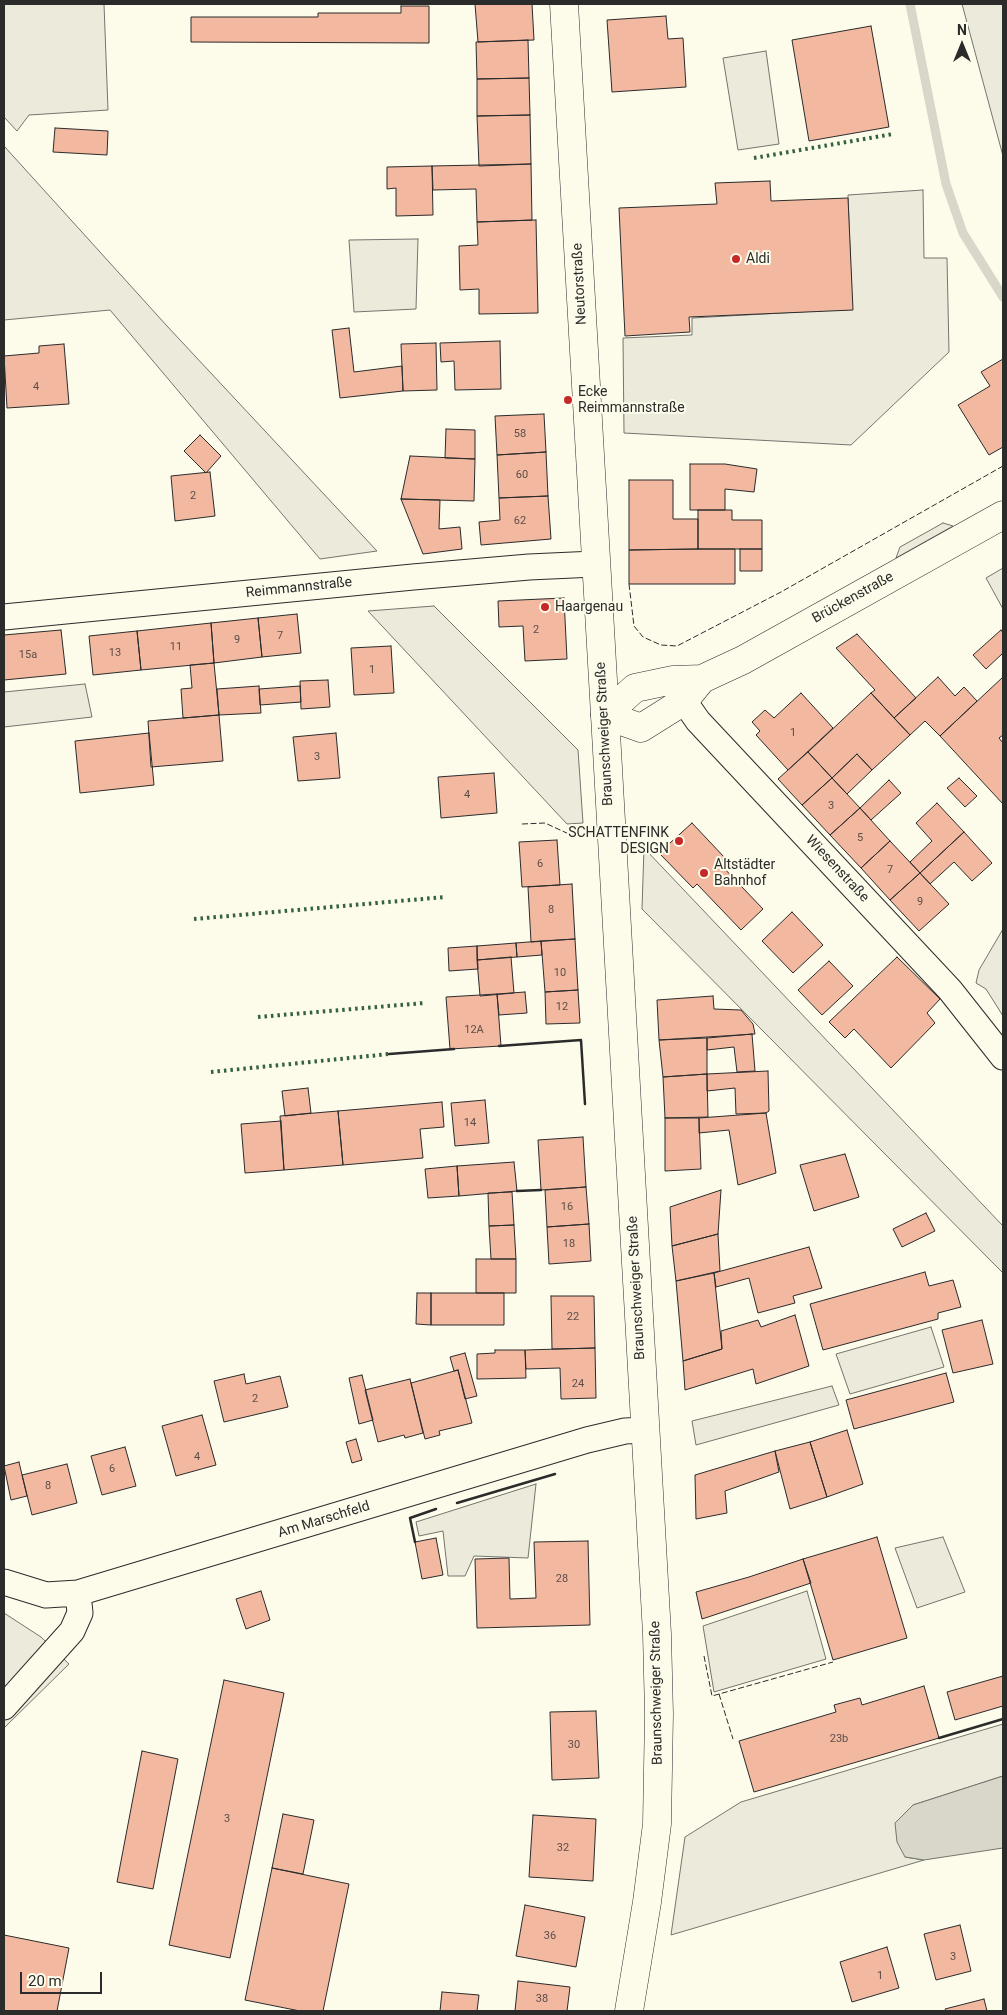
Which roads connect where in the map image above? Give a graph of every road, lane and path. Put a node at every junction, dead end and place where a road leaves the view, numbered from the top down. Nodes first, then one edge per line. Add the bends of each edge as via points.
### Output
1 (564, 4) edge
2 (1003, 515) edge
3 (595, 564) junction
4 (4, 617) edge
5 (679, 690) junction
6 (605, 715) junction
7 (1003, 1058) edge
8 (645, 1430) junction
9 (4, 1582) edge
10 (78, 1593) junction
11 (4, 1707) edge
12 (629, 2011) edge

1 - 3 main road, Neutorstraße
2 - 5 main road, Brückenstraße via 743,660
3 - 4 street, Reimmannstraße via 422,576
3 - 6 main road, Braunschweiger Straße
5 - 6 main road via 635,688
5 - 6 main road, Brückenstraße via 641,728
5 - 7 street, Wiesenstraße via 698,721 950,990
6 - 8 main road, Braunschweiger Straße
8 - 10 street, Am Marschfeld via 587,1440
8 - 12 main road, Braunschweiger Straße via 658,1662 659,1765 654,1848
9 - 10 street, Am Marschfeld via 46,1595
10 - 11 street via 80,1613 72,1631

